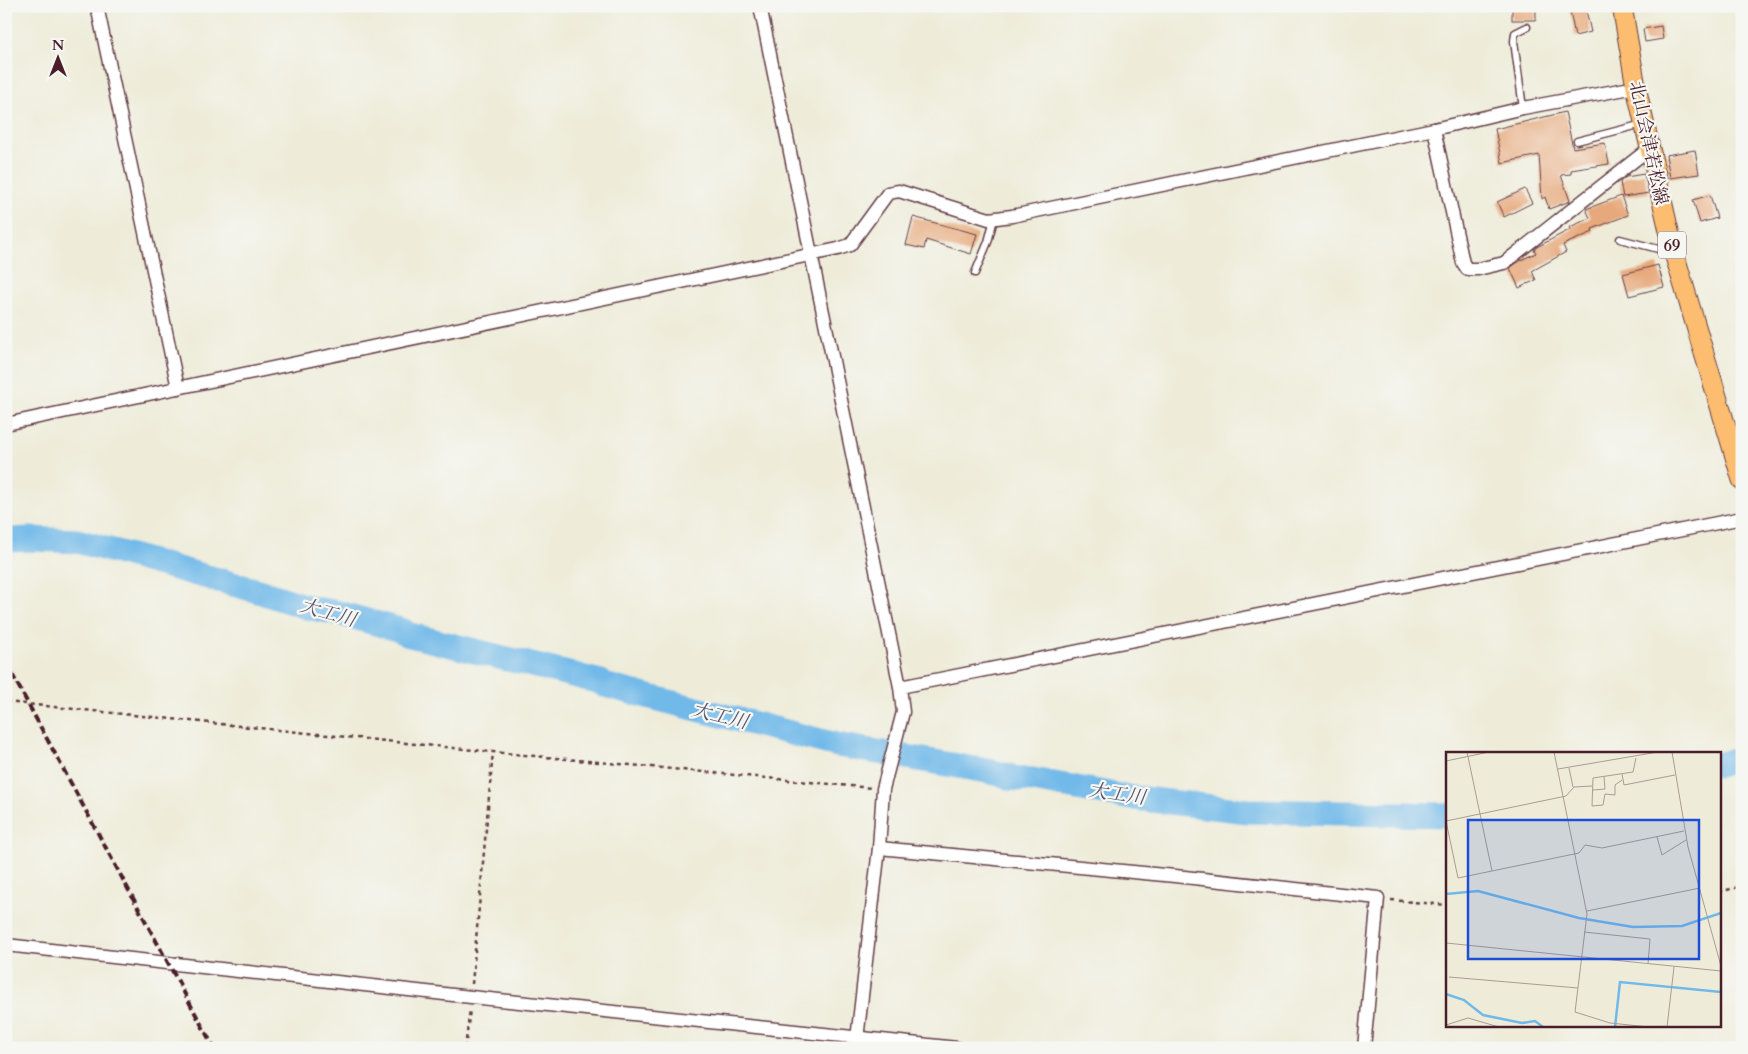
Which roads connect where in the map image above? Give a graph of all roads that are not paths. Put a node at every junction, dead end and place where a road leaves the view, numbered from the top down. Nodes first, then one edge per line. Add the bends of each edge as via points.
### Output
1 (97, 6) edge
2 (760, 6) edge
3 (1622, 6) edge
4 (1527, 27) dead end
5 (1636, 87) junction
6 (1523, 108) junction
7 (1644, 124) junction
8 (1434, 129) junction
9 (1577, 141) dead end
10 (1650, 148) junction
11 (994, 219) junction
12 (1620, 239) dead end
13 (1674, 253) junction
14 (812, 254) junction
15 (975, 273) dead end
16 (178, 388) junction
17 (6, 424) edge
18 (1742, 480) edge
19 (1742, 518) edge
20 (900, 687) junction
21 (879, 848) junction
22 (6, 945) edge
23 (856, 1042) edge
24 (957, 1048) edge
25 (1364, 1048) edge

1 - 16 street
2 - 14 street
3 - 5 main road, 北山会津若松線 / 69
4 - 6 lane via 1515,33 1514,41
5 - 6 street
5 - 7 main road, 北山会津若松線 / 69
6 - 8 street
7 - 9 lane
7 - 10 main road, 北山会津若松線 / 69
8 - 10 street via 1463,263 1467,269 1504,263
8 - 11 street
10 - 13 main road, 北山会津若松線 / 69
11 - 14 street via 899,191 888,193 850,245
11 - 15 lane
12 - 13 lane
13 - 18 main road, 北山会津若松線 / 69
14 - 16 street
14 - 20 street
16 - 17 street
19 - 20 street
20 - 21 street via 903,712 883,789
21 - 23 street
21 - 25 street via 1378,898
22 - 23 street
23 - 24 street

